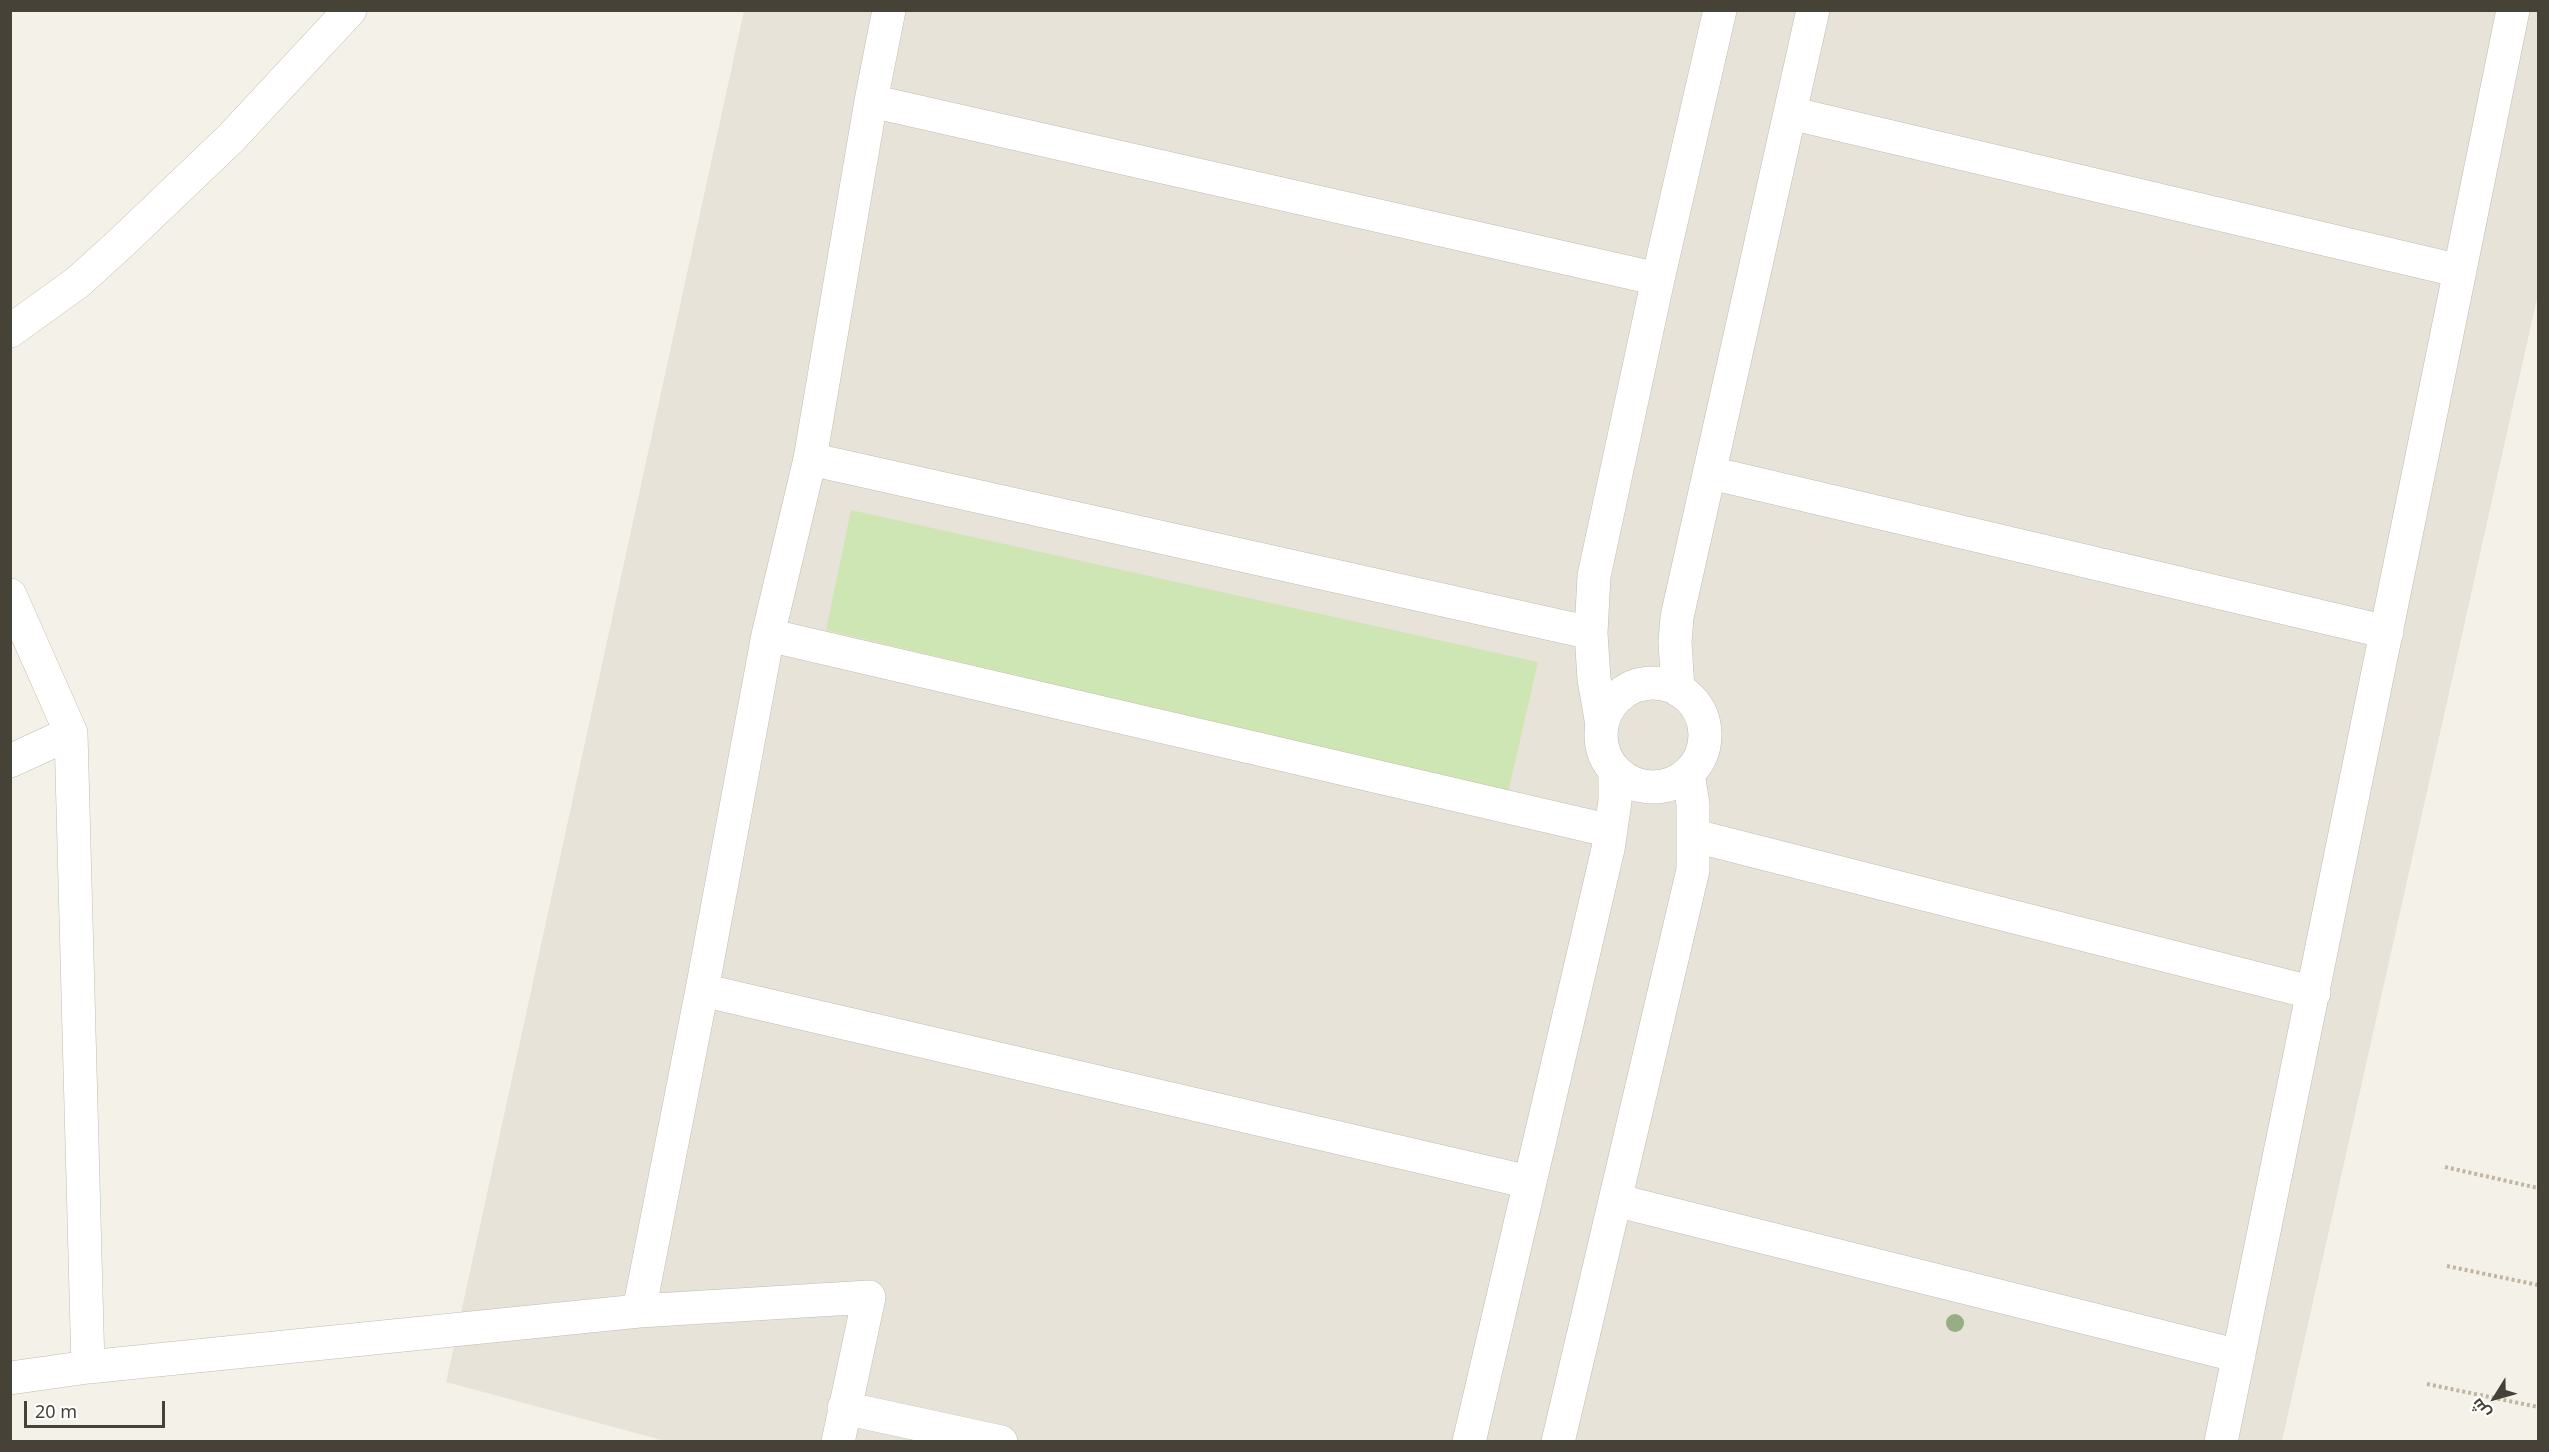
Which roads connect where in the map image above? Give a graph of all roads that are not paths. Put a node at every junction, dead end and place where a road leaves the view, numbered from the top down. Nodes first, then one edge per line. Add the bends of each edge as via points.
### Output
1 (350, 10) edge
2 (889, 10) edge
3 (1720, 10) edge
4 (1813, 10) edge
5 (2513, 10) edge
6 (871, 101) junction
7 (1790, 113) junction
8 (2460, 271) junction
9 (1658, 279) junction
10 (10, 331) edge
11 (810, 459) junction
12 (1710, 473) junction
13 (10, 595) edge
14 (2387, 632) junction
15 (1591, 633) junction
16 (768, 635) junction
17 (1678, 690) junction
18 (1602, 725) junction
19 (71, 733) junction
20 (10, 761) edge
21 (1615, 771) junction
22 (1688, 774) junction
23 (1611, 831) junction
24 (1695, 836) junction
25 (702, 990) junction
26 (2314, 993) junction
27 (1529, 1182) junction
28 (1615, 1200) junction
29 (639, 1311) junction
30 (2239, 1356) junction
31 (88, 1367) junction
32 (10, 1378) edge
33 (844, 1408) junction
34 (838, 1442) edge
35 (1001, 1442) edge
36 (1469, 1442) edge
37 (1558, 1442) edge
38 (2221, 1442) edge

1 - 10 street via 231,138 121,243 78,282
2 - 6 street
3 - 9 street
4 - 7 street
5 - 8 street
6 - 9 street
6 - 11 street
7 - 8 street
7 - 12 street
8 - 14 street
9 - 15 street via 1594,576
11 - 15 street
11 - 16 street
12 - 14 street
12 - 17 street via 1677,617
13 - 19 street
14 - 26 street
15 - 18 street
16 - 23 street
16 - 25 street
17 - 18 street via 1663,684 1631,687 1608,709
17 - 22 street via 1691,700 1705,729 1701,754
18 - 21 street via 1601,741
19 - 20 street
19 - 31 street
21 - 22 street via 1627,781 1658,787
21 - 23 street
22 - 24 street
23 - 27 street
24 - 26 street
24 - 28 street via 1685,903
25 - 27 street
25 - 29 street
26 - 30 street
27 - 36 street
28 - 30 street
28 - 37 street
29 - 31 street
29 - 33 street via 869,1297
30 - 38 street
31 - 32 street
33 - 34 street
33 - 35 street

